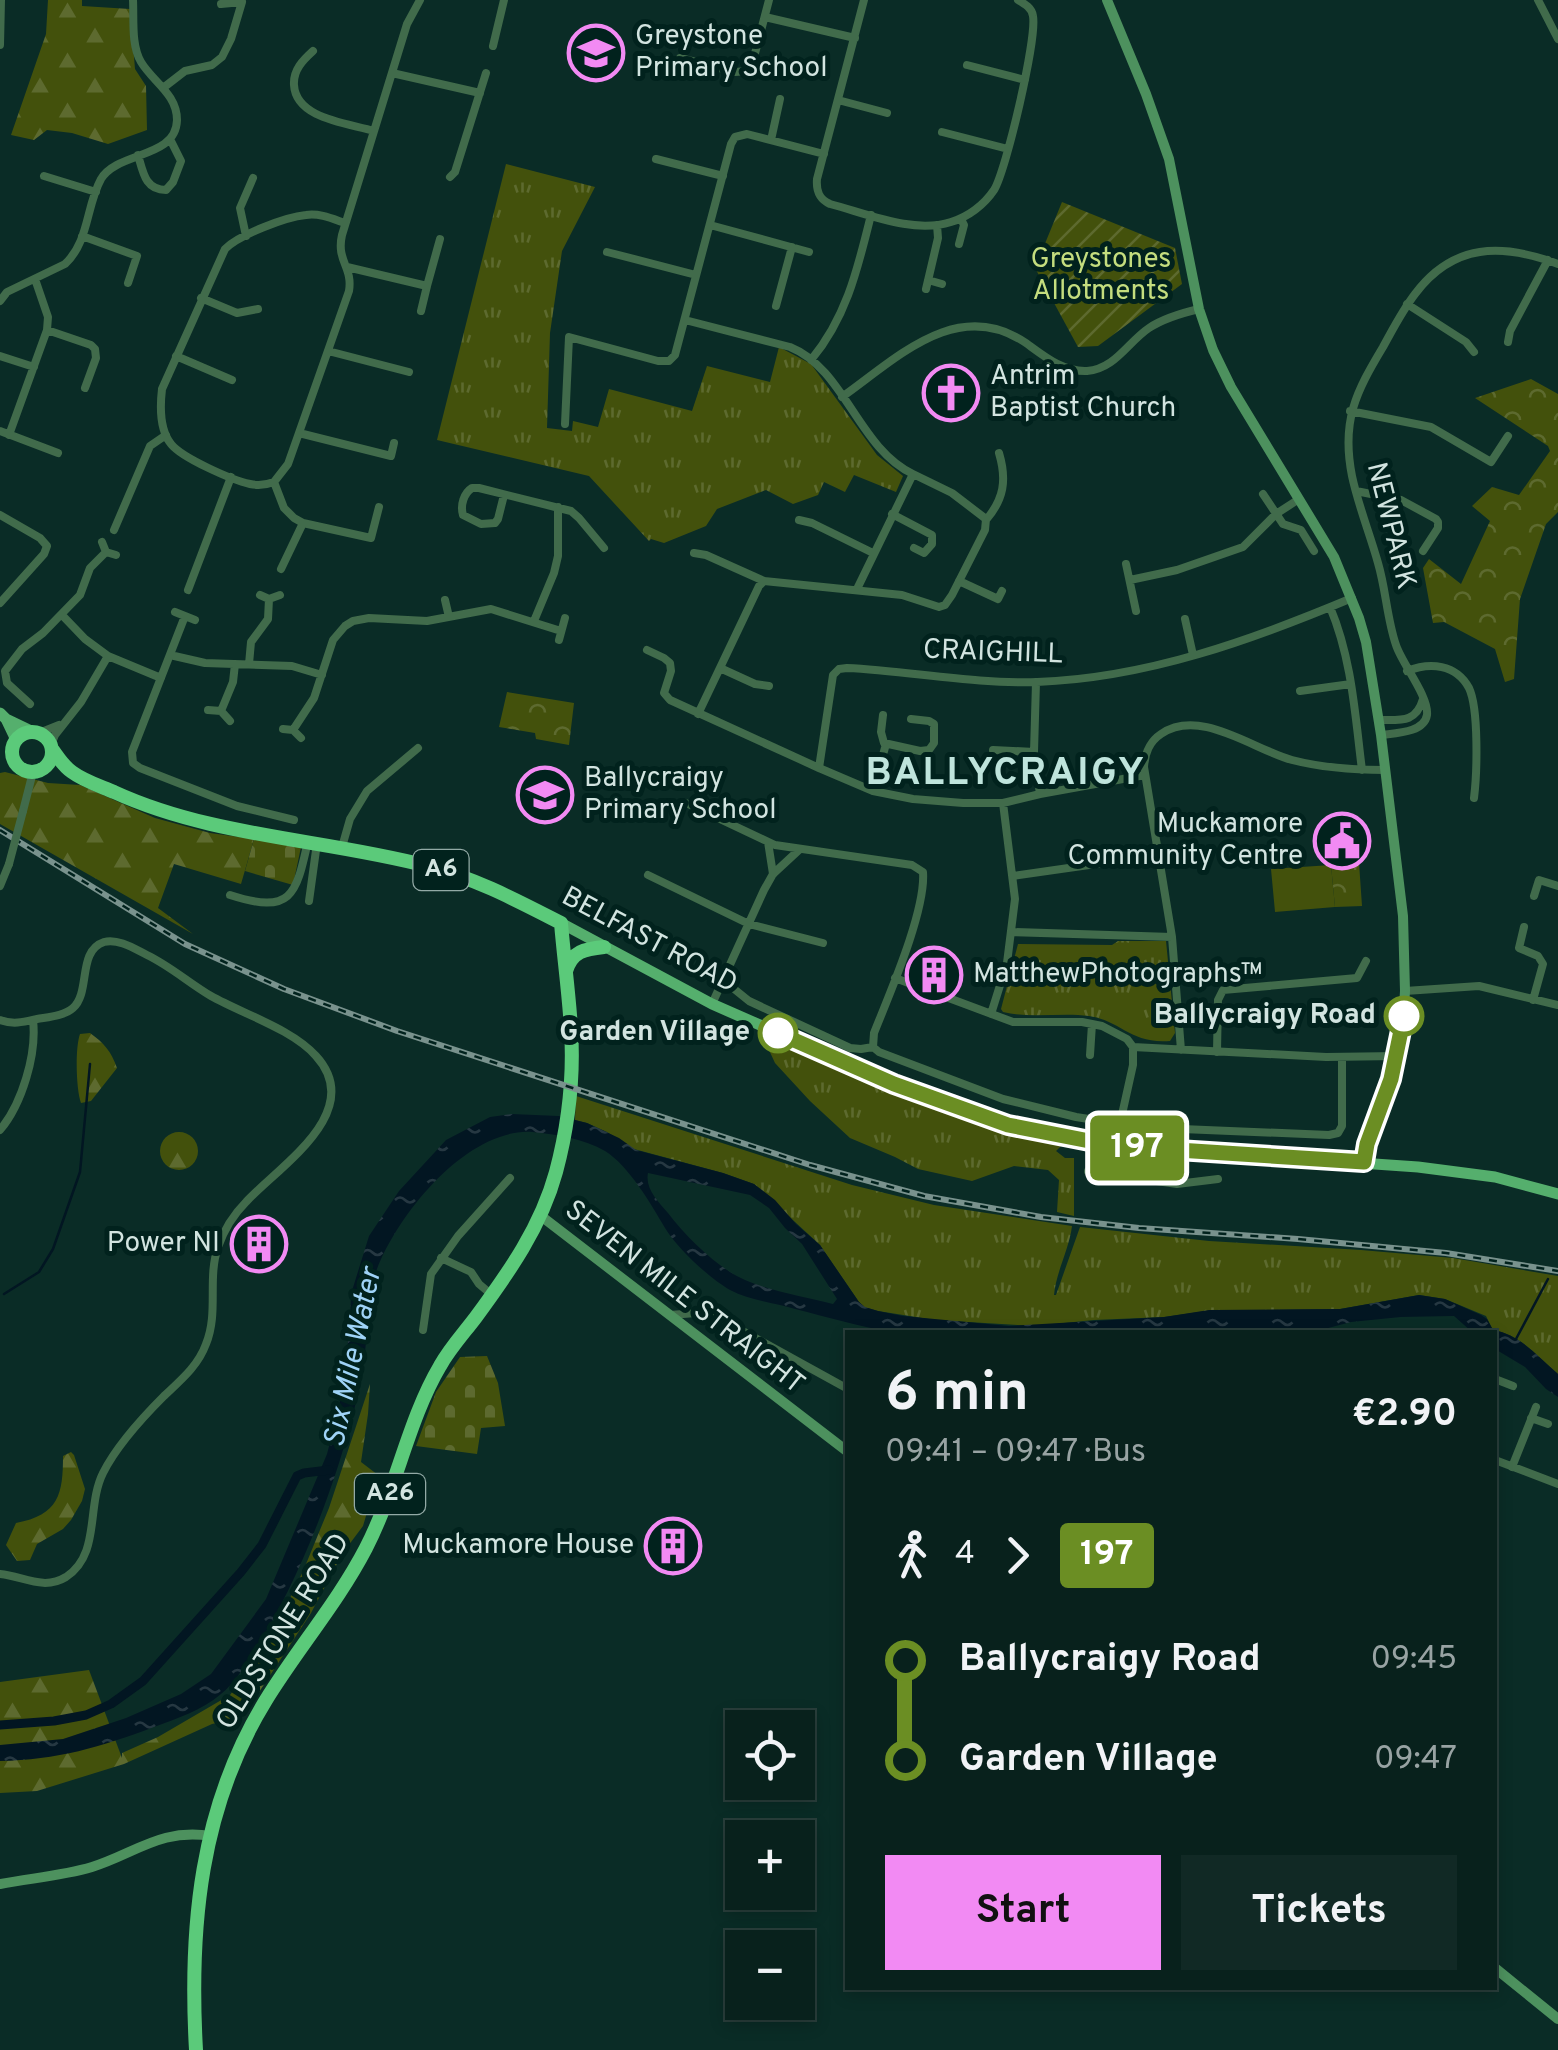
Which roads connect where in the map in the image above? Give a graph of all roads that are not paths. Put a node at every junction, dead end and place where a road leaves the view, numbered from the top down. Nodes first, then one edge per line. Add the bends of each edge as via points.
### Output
1 (0, 0) edge
2 (133, 0) edge
3 (420, 0) edge
4 (504, 0) edge
5 (769, 0) edge
6 (864, 0) edge
7 (1018, 0) edge
8 (1108, 0) edge
9 (1538, 0) edge
10 (222, 4) dead end
11 (764, 16) junction
12 (854, 38) junction
13 (1558, 39) edge
14 (0, 45) edge
15 (493, 46) dead end
16 (313, 50) dead end
17 (680, 58) dead end
18 (967, 65) dead end
19 (392, 73) junction
20 (486, 73) dead end
21 (1025, 80) junction
22 (163, 88) junction
23 (480, 93) junction
24 (780, 99) dead end
25 (838, 100) junction
26 (887, 113) dead end
27 (374, 130) junction
28 (942, 132) dead end
29 (170, 139) junction
30 (771, 140) junction
31 (1008, 148) junction
32 (824, 154) junction
33 (138, 156) junction
34 (656, 159) dead end
35 (44, 176) dead end
36 (723, 176) junction
37 (450, 177) dead end
38 (254, 185) dead end
39 (96, 192) junction
40 (871, 214) junction
41 (961, 219) junction
42 (345, 223) junction
43 (710, 225) junction
44 (937, 226) junction
45 (82, 236) junction
46 (246, 236) junction
47 (440, 240) dead end
48 (959, 244) dead end
49 (792, 247) junction
50 (607, 252) dead end
51 (808, 252) dead end
52 (1548, 260) junction
53 (1558, 264) edge
54 (346, 267) junction
55 (696, 275) junction
56 (35, 279) junction
57 (128, 283) dead end
58 (942, 284) dead end
59 (427, 286) junction
60 (201, 298) junction
61 (0, 301) edge
62 (1407, 304) junction
63 (776, 306) dead end
64 (258, 309) dead end
65 (1199, 309) junction
66 (420, 311) dead end
67 (685, 320) junction
68 (47, 330) junction
69 (1508, 342) dead end
70 (328, 351) junction
71 (1474, 352) dead end
72 (0, 356) edge
73 (176, 356) junction
74 (811, 360) junction
75 (34, 366) junction
76 (409, 372) dead end
77 (232, 380) dead end
78 (85, 388) dead end
79 (842, 397) junction
80 (552, 408) dead end
81 (566, 409) junction
82 (1350, 410) junction
83 (565, 424) dead end
84 (4, 433) edge
85 (299, 433) junction
86 (166, 435) junction
87 (1508, 436) dead end
88 (394, 443) dead end
89 (58, 453) dead end
90 (999, 453) dead end
91 (912, 474) junction
92 (231, 477) junction
93 (274, 482) junction
94 (1356, 491) junction
95 (1263, 494) dead end
96 (504, 495) junction
97 (1299, 499) junction
98 (379, 507) dead end
99 (558, 507) junction
100 (892, 514) junction
101 (1276, 514) junction
102 (0, 515) edge
103 (799, 520) dead end
104 (986, 520) junction
105 (303, 523) junction
106 (15, 524) junction
107 (114, 530) dead end
108 (9, 538) dead end
109 (102, 542) dead end
110 (914, 548) dead end
111 (588, 549) dead end
112 (1314, 551) dead end
113 (1423, 551) dead end
114 (106, 552) junction
115 (873, 553) junction
116 (694, 554) dead end
117 (116, 555) dead end
118 (1126, 564) dead end
119 (281, 569) dead end
120 (1130, 580) junction
121 (764, 581) junction
122 (959, 581) junction
123 (188, 590) dead end
124 (857, 590) junction
125 (1002, 591) dead end
126 (280, 595) dead end
127 (1352, 598) junction
128 (445, 600) dead end
129 (0, 603) edge
130 (348, 607) dead end
131 (1330, 608) junction
132 (175, 612) dead end
133 (1136, 612) dead end
134 (62, 615) junction
135 (185, 616) junction
136 (449, 618) junction
137 (565, 618) dead end
138 (1185, 618) dead end
139 (196, 620) dead end
140 (534, 620) junction
141 (354, 621) junction
142 (647, 650) dead end
143 (170, 654) junction
144 (108, 656) junction
145 (1192, 656) junction
146 (235, 664) junction
147 (250, 664) junction
148 (720, 668) junction
149 (1408, 671) junction
150 (322, 675) junction
151 (161, 678) junction
152 (1036, 682) junction
153 (1351, 684) junction
154 (769, 686) dead end
155 (1300, 691) dead end
156 (1423, 699) junction
157 (30, 704) dead end
158 (208, 710) dead end
159 (221, 711) junction
160 (698, 714) junction
161 (883, 715) dead end
162 (3, 716) edge
163 (911, 719) dead end
164 (1379, 720) junction
165 (230, 721) dead end
166 (63, 723) junction
167 (35, 732) junction
168 (1381, 736) junction
169 (301, 738) dead end
170 (15, 742) junction
171 (886, 744) junction
172 (52, 747) junction
173 (418, 748) dead end
174 (993, 750) dead end
175 (1034, 752) junction
176 (0, 755) edge
177 (0, 764) edge
178 (820, 768) junction
179 (1362, 770) junction
180 (1385, 770) junction
181 (29, 772) junction
182 (73, 774) junction
183 (1145, 776) junction
184 (872, 790) junction
185 (1040, 794) junction
186 (1474, 798) dead end
187 (1003, 802) junction
188 (686, 803) dead end
189 (285, 804) dead end
190 (282, 818) junction
191 (294, 820) dead end
192 (313, 842) junction
193 (768, 842) junction
194 (342, 847) junction
195 (801, 848) junction
196 (1159, 855) junction
197 (773, 874) junction
198 (648, 875) dead end
199 (1013, 876) junction
200 (0, 886) edge
201 (1558, 886) edge
202 (230, 895) dead end
203 (1534, 896) dead end
204 (309, 902) dead end
205 (562, 924) junction
206 (749, 924) junction
207 (1524, 927) dead end
208 (1012, 932) junction
209 (1172, 937) junction
210 (823, 943) dead end
211 (604, 946) junction
212 (1366, 960) dead end
213 (566, 973) junction
214 (895, 978) junction
215 (723, 980) junction
216 (1405, 991) junction
217 (1533, 1000) junction
218 (712, 1004) junction
219 (1558, 1004) edge
220 (992, 1014) junction
221 (0, 1020) edge
222 (32, 1020) junction
223 (1092, 1024) junction
224 (1133, 1046) junction
225 (873, 1047) junction
226 (1104, 1048) dead end
227 (1181, 1050) junction
228 (1217, 1052) junction
229 (1396, 1056) junction
230 (1342, 1057) junction
231 (1122, 1116) junction
232 (0, 1130) edge
233 (1115, 1146) junction
234 (1180, 1151) junction
235 (1122, 1161) dead end
236 (1364, 1162) junction
237 (1088, 1171) dead end
238 (1120, 1176) junction
239 (510, 1178) dead end
240 (1218, 1179) dead end
241 (1177, 1184) junction
242 (1558, 1194) edge
243 (541, 1216) junction
244 (442, 1258) junction
245 (492, 1296) junction
246 (670, 1314) junction
247 (423, 1330) dead end
248 (1497, 1380) edge
249 (1513, 1386) dead end
250 (845, 1387) edge
251 (1536, 1407) dead end
252 (1532, 1418) junction
253 (1548, 1424) dead end
254 (845, 1450) edge
255 (1497, 1461) edge
256 (1512, 1467) junction
257 (1558, 1484) edge
258 (0, 1574) edge
259 (211, 1836) junction
260 (0, 1884) edge
261 (1497, 1970) edge
262 (1558, 2020) edge
263 (196, 2050) edge

1 - 14 street
2 - 22 street via 137,54
3 - 19 street
4 - 15 street
5 - 11 street
6 - 12 street
7 - 21 street via 1033,16
8 - 65 main road via 1169,159
9 - 13 street
10 - 22 street via 242,2 222,57
11 - 12 street
11 - 17 street via 747,71
12 - 25 street
16 - 27 street via 294,80 300,104
18 - 21 street
19 - 23 street
19 - 27 street
20 - 23 street
21 - 31 street
22 - 29 street via 176,112
23 - 37 street
24 - 30 street
25 - 26 street
25 - 32 street
27 - 42 street
28 - 31 street
29 - 33 street
29 - 33 street via 181,161 166,190 148,183
30 - 32 street
30 - 36 street via 736,136
31 - 41 street via 994,190
32 - 40 street via 818,192 826,202
33 - 39 street via 109,170
34 - 36 street
35 - 39 street
36 - 43 street
38 - 46 street via 239,211
39 - 45 street
40 - 44 street
40 - 74 street via 849,296
41 - 44 street
41 - 48 street
42 - 46 street via 304,215
42 - 54 street via 340,252
43 - 49 street
43 - 55 street
44 - 58 street via 927,285
45 - 56 street via 65,264
45 - 57 street via 137,256
46 - 60 street via 225,250
47 - 59 street
49 - 51 street
49 - 63 street
50 - 55 street
52 - 53 street, NEWPARK
52 - 62 street, NEWPARK via 1512,250 1468,255 1440,268
52 - 69 street
54 - 59 street
54 - 70 street via 350,283
55 - 67 street
56 - 61 street
56 - 68 street
59 - 66 street
60 - 64 street via 232,312
60 - 73 street
62 - 71 street
62 - 82 street, NEWPARK
65 - 79 street via 1154,324 1102,368 1089,370 1067,369 997,330 953,328 925,338
65 - 97 main road via 1221,369
67 - 74 street via 790,347
67 - 81 street via 667,361 569,337
68 - 75 street
68 - 78 street via 95,349
70 - 76 street
70 - 85 street
72 - 75 street
73 - 77 street
73 - 86 street via 161,399
74 - 79 street
75 - 84 street
79 - 91 street via 884,453
80 - 81 street
81 - 83 street
82 - 87 street via 1431,426 1491,462
82 - 94 street, NEWPARK
84 - 89 street
85 - 88 street via 391,456
85 - 93 street
86 - 92 street via 181,453
86 - 107 street via 150,446
90 - 104 street via 1004,486
91 - 100 street
91 - 104 street
92 - 93 street via 253,485
92 - 123 street
93 - 105 street via 284,508
94 - 113 street via 1401,500 1436,519 1438,528
94 - 149 street, NEWPARK
95 - 101 street
96 - 96 street via 472,488 464,496 463,515 495,523
96 - 99 street
97 - 101 street
97 - 127 main road
98 - 105 street via 370,538
99 - 111 street via 575,514 601,544
99 - 140 street via 558,556
100 - 110 street via 932,536 924,553
100 - 115 street
101 - 112 street via 1301,530
101 - 120 street via 1243,547
102 - 106 street
103 - 115 street
104 - 122 street
105 - 119 street
106 - 108 street
106 - 129 street via 44,540 47,549
109 - 114 street
114 - 117 street
114 - 134 street
115 - 124 street
116 - 121 street
118 - 120 street
120 - 133 street
121 - 124 street
121 - 148 street
122 - 124 street via 939,607
122 - 125 street via 998,599
126 - 147 street via 264,597 267,622 251,642
127 - 131 street, CRAIGHILL
127 - 164 main road
128 - 136 street
130 - 141 street
131 - 145 street, CRAIGHILL
131 - 153 street
132 - 135 street
134 - 144 street
134 - 157 street via 6,671 7,684
135 - 139 street
135 - 143 street
136 - 140 street via 491,609
136 - 141 street
137 - 140 street via 560,635
138 - 145 street
141 - 150 street via 334,640
142 - 160 street via 670,663 666,697
143 - 146 street
143 - 151 street
144 - 151 street
144 - 166 street
145 - 152 street, CRAIGHILL
146 - 147 street
146 - 159 street
147 - 150 street
148 - 154 street
148 - 160 street
149 - 156 street, NEWPARK
149 - 186 street via 1440,666 1469,689 1477,750
150 - 169 street via 314,698 288,730
151 - 190 street via 132,763
152 - 175 street
152 - 178 street, CRAIGHILL via 840,668 833,676
153 - 155 street
153 - 179 street
156 - 164 street via 1412,717
156 - 168 street via 1422,725
158 - 159 street
159 - 165 street
160 - 178 street
161 - 171 street
162 - 167 main road
162 - 170 main road
163 - 171 street via 934,724 932,748
164 - 168 main road
166 - 167 street
166 - 172 street
167 - 170 highway
167 - 172 highway, A6
168 - 180 main road
170 - 176 highway
170 - 181 highway via 12,757
171 - 184 street
172 - 181 highway via 50,761
172 - 182 highway, BELFAST ROAD / A6
173 - 194 street via 367,791
174 - 175 street
175 - 185 street
177 - 181 highway, A6
178 - 184 street
179 - 180 street
179 - 183 street via 1297,761 1189,725 1153,740
180 - 216 main road
181 - 182 highway, BELFAST ROAD / A6
181 - 200 street, bridge
182 - 192 highway, BELFAST ROAD / A6 via 177,816
183 - 185 street
183 - 196 street
184 - 187 street via 934,802
185 - 187 street
187 - 199 street
188 - 193 street
189 - 190 street
190 - 191 street
192 - 194 highway, BELFAST ROAD / A6
192 - 202 street via 289,896 262,904
192 - 204 street
193 - 195 street
193 - 197 street
194 - 205 highway, BELFAST ROAD / A6 via 468,878
195 - 197 street
195 - 214 street via 923,872
196 - 199 street
196 - 209 street
197 - 206 street
198 - 206 street
199 - 208 street
201 - 203 street via 1539,880
205 - 211 main road, BELFAST ROAD / A6
205 - 213 highway, OLDSTONE ROAD / A26
206 - 210 street
206 - 215 street
207 - 217 street via 1520,948 1542,962
208 - 209 street
208 - 220 street
209 - 227 street
211 - 213 highway via 580,951
211 - 218 main road, BELFAST ROAD / A6
212 - 228 street via 1357,978 1224,990
213 - 243 highway, OLDSTONE ROAD / A26 via 568,1103
214 - 220 street
214 - 225 street
215 - 218 street
215 - 225 street via 749,1001 850,1048
216 - 217 street via 1482,986
216 - 229 main road
217 - 219 street
218 - 233 main road, BELFAST ROAD / A6 via 894,1084 1008,1125
220 - 223 street via 1020,1023
221 - 222 street
222 - 232 street via 34,1044 21,1092
222 - 258 street via 74,1007 92,952 104,942 118,942 306,1047 323,1067 330,1096 316,1132 225,1231 213,1269 213,1320 205,1347 105,1470 83,1560 47,1583
223 - 224 street
223 - 226 street via 1090,1051
224 - 227 street
224 - 231 street
225 - 231 street via 1003,1099 1086,1119
227 - 228 street
228 - 230 street
229 - 230 street
229 - 236 main road
230 - 231 street via 1342,1124 1334,1135 1158,1128
231 - 233 street
233 - 234 main road, BELFAST ROAD / A6
234 - 236 main road, BELFAST ROAD / A6
234 - 241 street
235 - 238 street
236 - 242 main road, BELFAST ROAD / A6 via 1494,1177
237 - 238 street
238 - 241 street
239 - 244 street
240 - 241 street
243 - 245 highway, OLDSTONE ROAD / A26
243 - 246 main road, SEVEN MILE STRAIGHT
244 - 245 street via 471,1272
244 - 247 street via 432,1274
245 - 259 highway, OLDSTONE ROAD / A26 via 431,1382 377,1526 350,1577 252,1725
246 - 250 street via 722,1319
246 - 254 main road, SEVEN MILE STRAIGHT
248 - 249 street
251 - 252 street
252 - 253 street
252 - 256 street
255 - 256 street
256 - 257 street
259 - 260 main road via 156,1839 96,1866
259 - 263 highway, OLDSTONE ROAD / A26 via 195,1927
261 - 262 main road

